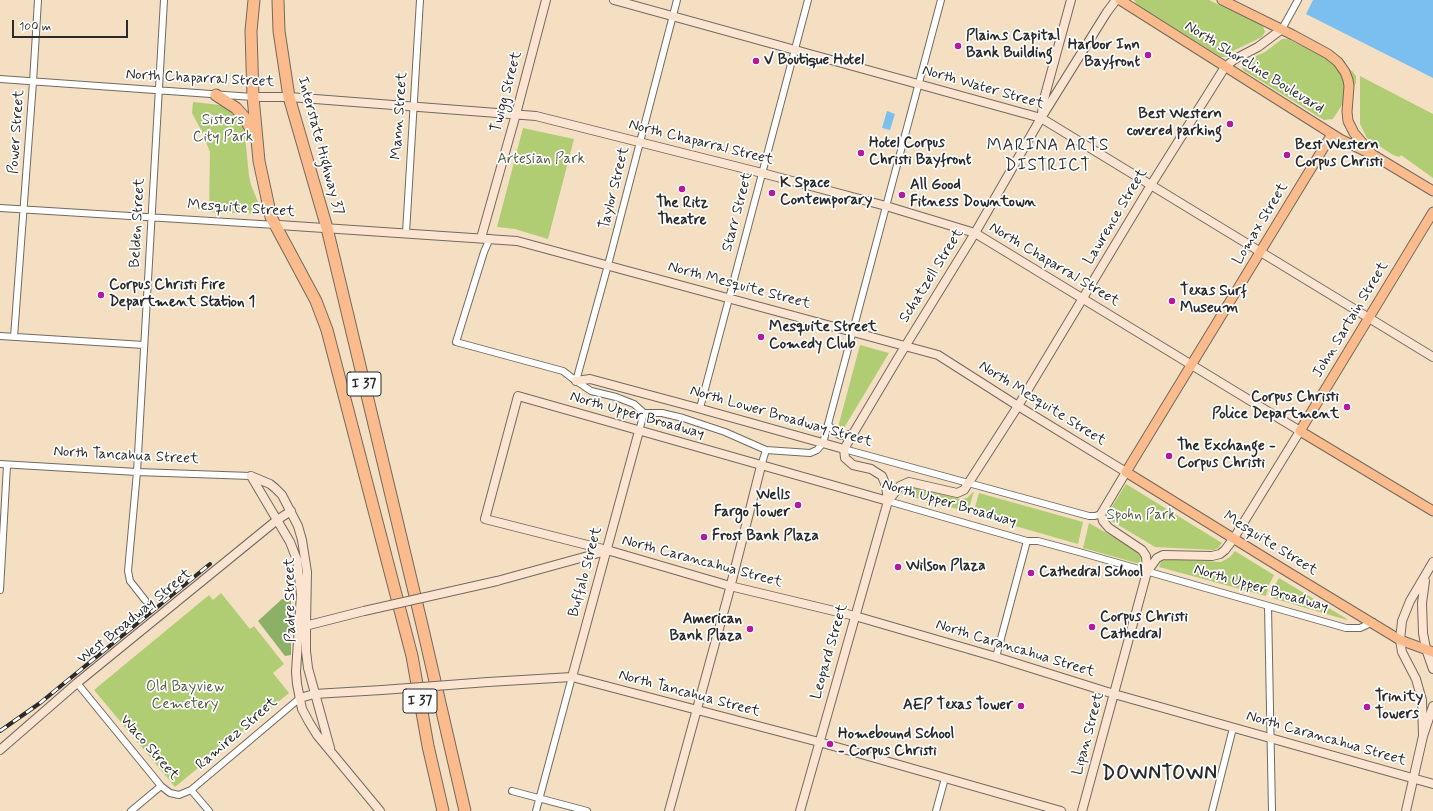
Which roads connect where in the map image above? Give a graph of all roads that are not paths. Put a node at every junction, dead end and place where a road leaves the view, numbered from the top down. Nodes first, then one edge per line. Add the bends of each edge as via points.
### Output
1 (38, 0) edge
2 (164, 0) edge
3 (254, 0) edge
4 (278, 0) edge
5 (420, 0) edge
6 (546, 0) edge
7 (614, 0) edge
8 (677, 0) edge
9 (808, 0) edge
10 (941, 0) edge
11 (1071, 0) edge
12 (1116, 0) edge
13 (1120, 0) edge
14 (1222, 0) edge
15 (1298, 0) edge
16 (672, 15) junction
17 (1282, 29) junction
18 (795, 49) junction
19 (1225, 67) junction
20 (0, 79) edge
21 (33, 82) junction
22 (918, 84) junction
23 (159, 91) junction
24 (216, 95) junction
25 (253, 97) junction
26 (288, 97) junction
27 (413, 107) junction
28 (516, 114) junction
29 (1041, 118) junction
30 (1332, 134) junction
31 (257, 139) junction
32 (640, 142) junction
33 (1375, 156) junction
34 (762, 173) junction
35 (1151, 185) junction
36 (1433, 191) edge
37 (886, 206) junction
38 (0, 208) edge
39 (24, 210) junction
40 (1433, 212) edge
41 (152, 217) junction
42 (275, 222) junction
43 (327, 228) junction
44 (406, 233) junction
45 (975, 233) junction
46 (481, 238) junction
47 (490, 238) junction
48 (1260, 251) junction
49 (608, 265) junction
50 (729, 298) junction
51 (1083, 298) junction
52 (1369, 318) junction
53 (854, 332) junction
54 (0, 336) edge
55 (14, 337) junction
56 (144, 345) junction
57 (905, 346) junction
58 (1433, 357) edge
59 (1192, 365) junction
60 (576, 381) junction
61 (1018, 406) junction
62 (700, 408) junction
63 (644, 413) junction
64 (828, 424) junction
65 (639, 431) junction
66 (1300, 431) junction
67 (853, 433) junction
68 (823, 443) junction
69 (844, 449) junction
70 (766, 450) junction
71 (3, 464) edge
72 (761, 466) junction
73 (136, 472) junction
74 (1126, 472) junction
75 (251, 476) junction
76 (969, 484) junction
77 (888, 501) junction
78 (291, 511) junction
79 (1433, 512) edge
80 (1101, 514) junction
81 (485, 519) joint
82 (277, 520) junction
83 (1234, 538) junction
84 (1027, 541) junction
85 (607, 550) junction
86 (1433, 562) edge
87 (1147, 572) junction
88 (1425, 577) junction
89 (730, 586) junction
90 (0, 590) edge
91 (144, 600) dead end
92 (1268, 606) junction
93 (855, 616) junction
94 (1373, 622) junction
95 (302, 627) junction
96 (1400, 640) junction
97 (1430, 650) edge
98 (996, 657) junction
99 (1433, 669) edge
100 (572, 677) junction
101 (77, 683) junction
102 (314, 694) junction
103 (1114, 694) junction
104 (300, 698) junction
105 (1433, 706) edge
106 (697, 710) junction
107 (1233, 728) junction
108 (1423, 736) junction
109 (1271, 738) junction
110 (819, 742) junction
111 (0, 750) edge
112 (330, 751) junction
113 (453, 760) junction
114 (434, 776) junction
115 (945, 778) junction
116 (1413, 779) junction
117 (1433, 784) edge
118 (162, 786) junction
119 (191, 790) junction
120 (512, 791) dead end
121 (540, 798) junction
122 (131, 811) edge
123 (209, 811) edge
124 (380, 811) edge
125 (436, 811) edge
126 (443, 811) edge
127 (465, 811) edge
128 (470, 811) edge
129 (536, 811) edge
130 (587, 811) edge
131 (669, 811) edge
132 (800, 811) edge
133 (936, 811) edge
134 (1061, 811) edge
135 (1082, 811) edge
136 (1212, 811) edge
137 (1272, 811) edge
138 (1406, 811) edge

1 - 21 street, Power Street
2 - 23 street, Belden Street
3 - 25 highway
4 - 26 highway, Interstate Highway 37 via 279,31
5 - 27 street, Mann Street
6 - 28 main road, Twigg Street
7 - 16 main road, North Water Street
8 - 16 street, Taylor Street
9 - 18 street, Starr Street
10 - 22 street
11 - 29 main road, Schatzell Street
12 - 29 main road, Schatzell Street
13 - 19 main road, North Shoreline Boulevard
14 - 17 main road, North Shoreline Boulevard
15 - 17 street
16 - 18 main road, North Water Street
16 - 32 street, Taylor Street
17 - 19 main road, Lawrence Street
17 - 33 main road, North Shoreline Boulevard via 1328,54 1342,66 1349,86 1348,121 1354,133
18 - 22 main road, North Water Street
18 - 34 street, Starr Street
19 - 30 main road, North Shoreline Boulevard
19 - 35 main road, Lawrence Street
20 - 21 street, North Chaparral Street
21 - 23 street, North Chaparral Street
21 - 39 street, Power Street
22 - 29 main road, North Water Street
22 - 37 street
23 - 24 street, North Chaparral Street
23 - 41 street, Belden Street
24 - 25 street, North Chaparral Street
24 - 31 highway via 236,108
25 - 26 main road, North Chaparral Street
25 - 31 highway
26 - 27 main road, North Chaparral Street
26 - 43 highway, Interstate Highway 37
27 - 28 main road, North Chaparral Street
27 - 44 street, Mann Street
28 - 32 main road, North Chaparral Street via 536,116
28 - 46 main road, Twigg Street
29 - 35 main road, North Water Street
29 - 45 main road, Schatzell Street
30 - 33 main road, North Shoreline Boulevard
30 - 48 main road, Lomax Street
31 - 42 highway via 259,162
32 - 34 main road, North Chaparral Street
32 - 49 street, Taylor Street
33 - 36 main road, North Shoreline Boulevard
34 - 37 main road, North Chaparral Street
34 - 50 street, Starr Street
35 - 48 main road, North Water Street
35 - 51 main road, Lawrence Street
37 - 45 main road, North Chaparral Street
37 - 53 street
38 - 39 street, Mesquite Street
39 - 41 street, Mesquite Street
39 - 55 street, Power Street
40 - 52 main road, John Sartain Street
41 - 42 street, Mesquite Street
41 - 56 street, Belden Street
42 - 43 main road, Mesquite Street
42 - 114 highway, I 37 via 316,301 327,330 410,649
43 - 44 main road, Mesquite Street
43 - 113 highway, I 37
44 - 46 main road, Mesquite Street
45 - 51 main road, North Chaparral Street
45 - 57 main road, Schatzell Street
46 - 47 main road, North Mesquite Street
47 - 49 main road, North Mesquite Street via 517,241
47 - 60 street via 456,342 563,371
48 - 52 main road, North Water Street
48 - 59 main road, Lomax Street
49 - 50 main road, North Mesquite Street
49 - 60 street, Taylor Street
50 - 53 main road, North Mesquite Street
50 - 62 street, Starr Street
51 - 59 main road, North Chaparral Street
51 - 61 main road, Lawrence Street
52 - 58 main road, North Water Street
52 - 66 main road, John Sartain Street
53 - 57 main road, North Mesquite Street
53 - 64 street
54 - 55 street
55 - 56 street
56 - 73 street, Belden Street
57 - 61 main road, North Mesquite Street via 938,355
57 - 67 main road, Schatzell Street
59 - 66 main road, North Chaparral Street
59 - 74 main road, Lomax Street
60 - 62 main road, North Lower Broadway Street via 590,379
60 - 63 street via 591,391 634,404
61 - 74 main road, North Mesquite Street
61 - 76 main road, Lawrence Street
62 - 68 main road, North Lower Broadway Street
63 - 65 street, Buffalo Street
63 - 70 street via 662,413 683,418 725,432
64 - 67 street via 835,433 842,436
64 - 68 street
65 - 72 main road, North Upper Broadway
65 - 81 main road, North Upper Broadway via 518,396
65 - 85 main road, Buffalo Street
66 - 79 main road, North Chaparral Street
66 - 83 main road, John Sartain Street
67 - 69 main road, Schatzell Street
68 - 69 main road, North Lower Broadway Street
68 - 70 street via 810,453
69 - 76 street, North Lower Broadway Street
69 - 77 main road via 845,458 853,465 871,469 882,476
70 - 72 street
71 - 73 street, North Tancahua Street
71 - 90 street
72 - 77 main road, North Upper Broadway
72 - 89 main road
73 - 75 street, North Tancahua Street
73 - 91 street, Belden Street via 128,572 130,581
74 - 80 main road
74 - 83 main road, Mesquite Street
75 - 78 main road, Padre Street via 262,479 275,488
75 - 82 main road, Padre Street
76 - 77 main road via 957,493 909,482 900,486
76 - 80 street, North Lower Broadway Street via 1089,516
77 - 84 street, North Upper Broadway
77 - 93 main road, Leopard Street
78 - 82 main road, West Broadway Street
78 - 95 main road, Padre Street via 298,526 305,556 307,590
80 - 87 main road via 1109,528 1142,550 1146,556
81 - 85 main road, North Carancahua Street
82 - 95 main road, Padre Street via 297,560
82 - 101 main road, West Broadway Street
83 - 87 main road, John Sartain Street via 1225,550 1212,556 1163,555 1157,558
83 - 94 main road, Mesquite Street
84 - 87 street, North Upper Broadway via 1038,541
84 - 98 street
85 - 89 main road, North Carancahua Street
85 - 95 main road, North Carancahua Street, bridge via 497,581
85 - 100 main road, Buffalo Street
86 - 88 main road
87 - 92 street, North Upper Broadway
87 - 103 main road, Lipan Street
88 - 96 main road via 1410,601 1402,621
88 - 97 main road via 1422,603 1423,633
89 - 93 main road, North Carancahua Street
89 - 106 main road
92 - 94 street, North Upper Broadway via 1346,628 1360,628
92 - 109 street
93 - 98 main road, North Carancahua Street
93 - 110 main road, Leopard Street
94 - 96 main road, Mesquite Street
95 - 102 main road, Padre Street
95 - 104 main road, Padre Street via 296,672
96 - 97 main road, Mesquite Street
96 - 108 main road via 1402,652 1416,679 1422,700
97 - 99 main road
98 - 103 main road, North Carancahua Street
100 - 102 main road, North Tancahua Street, bridge
100 - 106 main road, North Tancahua Street
100 - 121 street, Buffalo Street
101 - 111 main road, West Broadway Street
101 - 118 street, Waco Street
102 - 104 main road, North Tancahua Street
102 - 112 main road, Padre Street
103 - 107 main road, North Carancahua Street
103 - 135 main road, Lipan Street
104 - 112 main road, Padre Street via 309,722
104 - 119 street, Ramirez Street
105 - 108 main road
106 - 110 main road, North Tancahua Street
106 - 131 main road
107 - 109 main road, North Carancahua Street
107 - 136 street
108 - 116 main road
109 - 116 main road, North Carancahua Street
109 - 137 street
110 - 115 main road, North Tancahua Street
110 - 132 main road, Leopard Street
112 - 124 main road, Padre Street
113 - 127 highway, I 37
113 - 128 highway
114 - 125 highway
114 - 126 highway, I 37
115 - 133 street
115 - 134 main road, North Tancahua Street
116 - 117 main road, North Carancahua Street
116 - 138 main road
118 - 119 street, Waco Street via 170,793 179,795
118 - 122 street
119 - 123 street, Waco Street
120 - 121 street
121 - 129 street, Buffalo Street
121 - 130 street

